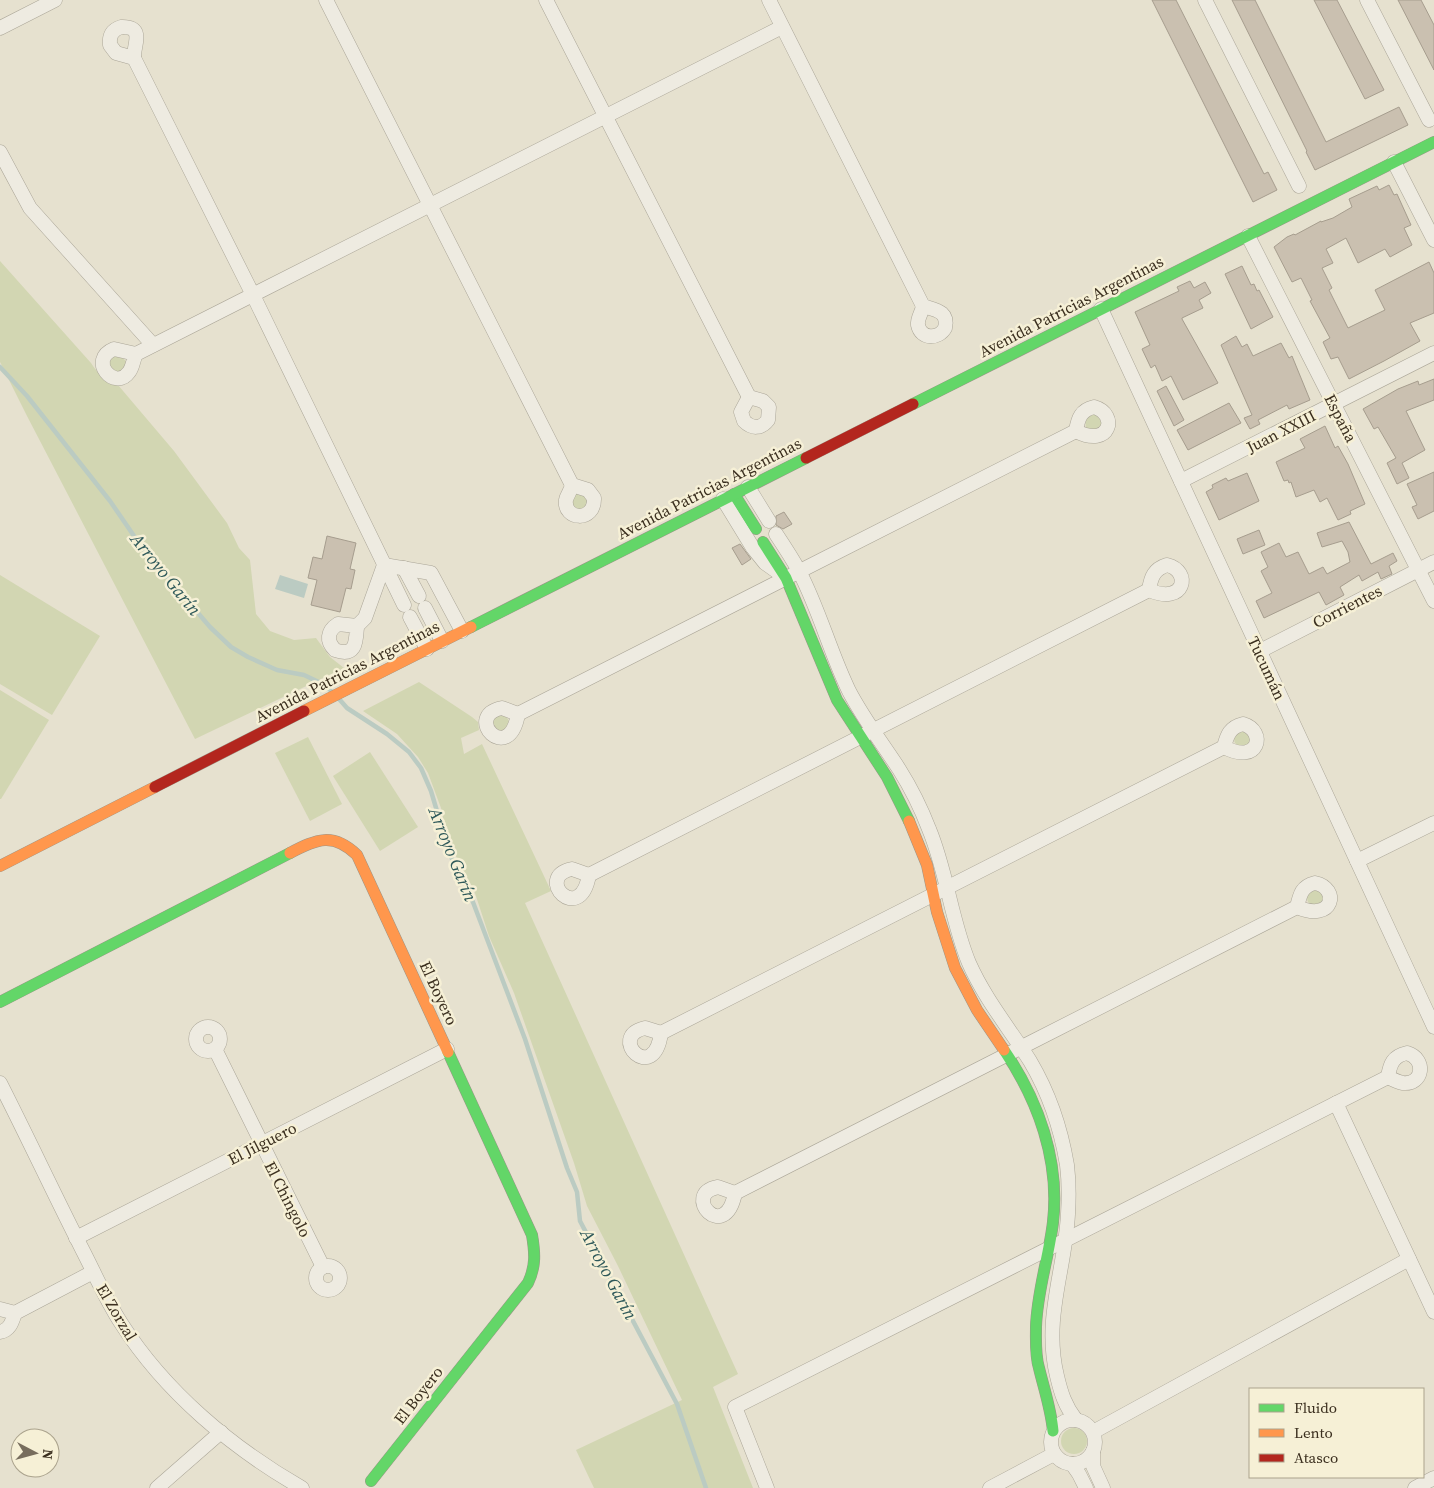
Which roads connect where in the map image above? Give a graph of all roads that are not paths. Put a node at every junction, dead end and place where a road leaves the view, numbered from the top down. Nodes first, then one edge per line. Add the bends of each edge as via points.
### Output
1 (55, 0) edge
2 (326, 0) edge
3 (546, 0) edge
4 (769, 0) edge
5 (1205, 0) edge
6 (1366, 0) edge
7 (782, 27) junction
8 (0, 28) edge
9 (134, 58) dead end
10 (606, 116) junction
11 (1429, 120) dead end
12 (1434, 142) edge
13 (0, 152) edge
14 (1394, 162) junction
15 (1299, 186) dead end
16 (429, 206) junction
17 (1248, 236) junction
18 (1434, 240) edge
19 (253, 295) junction
20 (923, 306) dead end
21 (1101, 309) junction
22 (153, 345) junction
23 (1434, 353) edge
24 (136, 354) dead end
25 (749, 397) dead end
26 (1334, 404) junction
27 (1076, 430) dead end
28 (1181, 481) junction
29 (572, 485) dead end
30 (748, 486) junction
31 (729, 496) junction
32 (769, 521) dead end
33 (756, 529) dead end
34 (776, 534) dead end
35 (763, 542) dead end
36 (1434, 562) edge
37 (384, 565) junction
38 (404, 568) junction
39 (1418, 570) junction
40 (799, 571) junction
41 (786, 578) junction
42 (1149, 590) dead end
43 (1434, 601) edge
44 (357, 626) dead end
45 (462, 631) junction
46 (442, 641) junction
47 (427, 649) junction
48 (1260, 651) junction
49 (518, 714) dead end
50 (873, 730) junction
51 (860, 737) junction
52 (1224, 748) dead end
53 (1434, 823) edge
54 (1357, 862) junction
55 (0, 866) edge
56 (589, 875) dead end
57 (946, 888) junction
58 (933, 895) junction
59 (1297, 907) dead end
60 (0, 1002) edge
61 (1432, 1018) edge
62 (662, 1033) dead end
63 (447, 1048) junction
64 (1020, 1048) junction
65 (214, 1050) dead end
66 (1007, 1054) junction
67 (1388, 1077) dead end
68 (2, 1090) edge
69 (1336, 1103) junction
70 (260, 1144) junction
71 (735, 1192) dead end
72 (76, 1238) junction
73 (1064, 1240) junction
74 (1048, 1248) junction
75 (1409, 1259) junction
76 (323, 1267) dead end
77 (93, 1272) junction
78 (0, 1309) edge
79 (1434, 1312) edge
80 (15, 1313) junction
81 (0, 1332) edge
82 (1076, 1420) junction
83 (1053, 1431) junction
84 (221, 1432) junction
85 (1093, 1432) junction
86 (1093, 1451) junction
87 (1054, 1454) junction
88 (1072, 1464) junction
89 (1434, 1478) edge
90 (368, 1486) edge
91 (157, 1488) edge
92 (302, 1488) edge
93 (767, 1488) edge
94 (990, 1488) edge
95 (1086, 1488) edge
96 (1103, 1488) edge
97 (1415, 1488) edge

1 - 8 street
2 - 16 street
3 - 10 street
4 - 7 street
5 - 15 street
6 - 11 street
7 - 10 street
7 - 20 street
9 - 19 street
10 - 16 street
10 - 25 street
12 - 14 street, Avenida Patricias Argentinas
13 - 22 street via 30,208
14 - 17 street, Avenida Patricias Argentinas
14 - 18 street
16 - 19 street
16 - 29 street
17 - 21 street, Avenida Patricias Argentinas
17 - 26 street, España
19 - 22 street
19 - 37 street
21 - 28 street, Tucumán
21 - 30 street, Avenida Patricias Argentinas
22 - 24 street
23 - 26 street, Juan XXIII
26 - 28 street, Juan XXIII
26 - 39 street, España
27 - 40 street
28 - 48 street, Tucumán
30 - 31 street, Avenida Patricias Argentinas
30 - 32 street
31 - 33 street
31 - 41 street via 764,564
31 - 45 street, Avenida Patricias Argentinas
34 - 40 street
35 - 41 street
36 - 39 street, Corrientes
37 - 38 street
37 - 44 street via 365,618
37 - 47 street
38 - 45 street via 431,573
38 - 46 street
39 - 43 street, España
39 - 48 street, Corrientes
40 - 41 street
40 - 50 street via 850,693
41 - 49 street
41 - 51 street via 837,700
42 - 50 street
45 - 46 street, Avenida Patricias Argentinas
46 - 47 street, Avenida Patricias Argentinas
47 - 55 street, Avenida Patricias Argentinas
48 - 54 street, Tucumán
50 - 51 street
50 - 57 street via 918,802 940,859
51 - 56 street
51 - 58 street via 904,808 927,866
52 - 57 street
53 - 54 street
54 - 61 street, Tucumán
57 - 58 street
57 - 64 street via 978,983
58 - 62 street
58 - 66 street via 958,975
59 - 64 street
60 - 63 street, El Boyero via 305,845 325,838 348,845 357,855
63 - 70 street, El Jilguero
63 - 90 street, El Boyero via 532,1235 536,1253 534,1270 528,1283
64 - 66 street
64 - 73 street via 1042,1084 1064,1147 1068,1214
65 - 70 street, El Chingolo
66 - 71 street
66 - 74 street via 1039,1115 1050,1155 1054,1177 1053,1221
67 - 69 street
68 - 72 street, El Zorzal
69 - 73 street
69 - 75 street
70 - 72 street, El Jilguero
70 - 76 street, El Chingolo
72 - 77 street, El Zorzal
73 - 74 street
73 - 82 street via 1052,1317 1052,1355 1062,1397
74 - 83 street via 1037,1314 1036,1345
74 - 93 street via 735,1407
75 - 79 street
75 - 85 street
77 - 80 street
77 - 84 street, El Zorzal via 135,1344 176,1391
78 - 80 street
80 - 81 street via 10,1327
82 - 83 street via 1066,1421
82 - 85 street
83 - 87 street
84 - 91 street
84 - 92 street, El Zorzal
85 - 86 street
86 - 88 street via 1082,1462
86 - 96 street via 1092,1466
87 - 88 street
87 - 94 street
88 - 95 street
89 - 97 street

